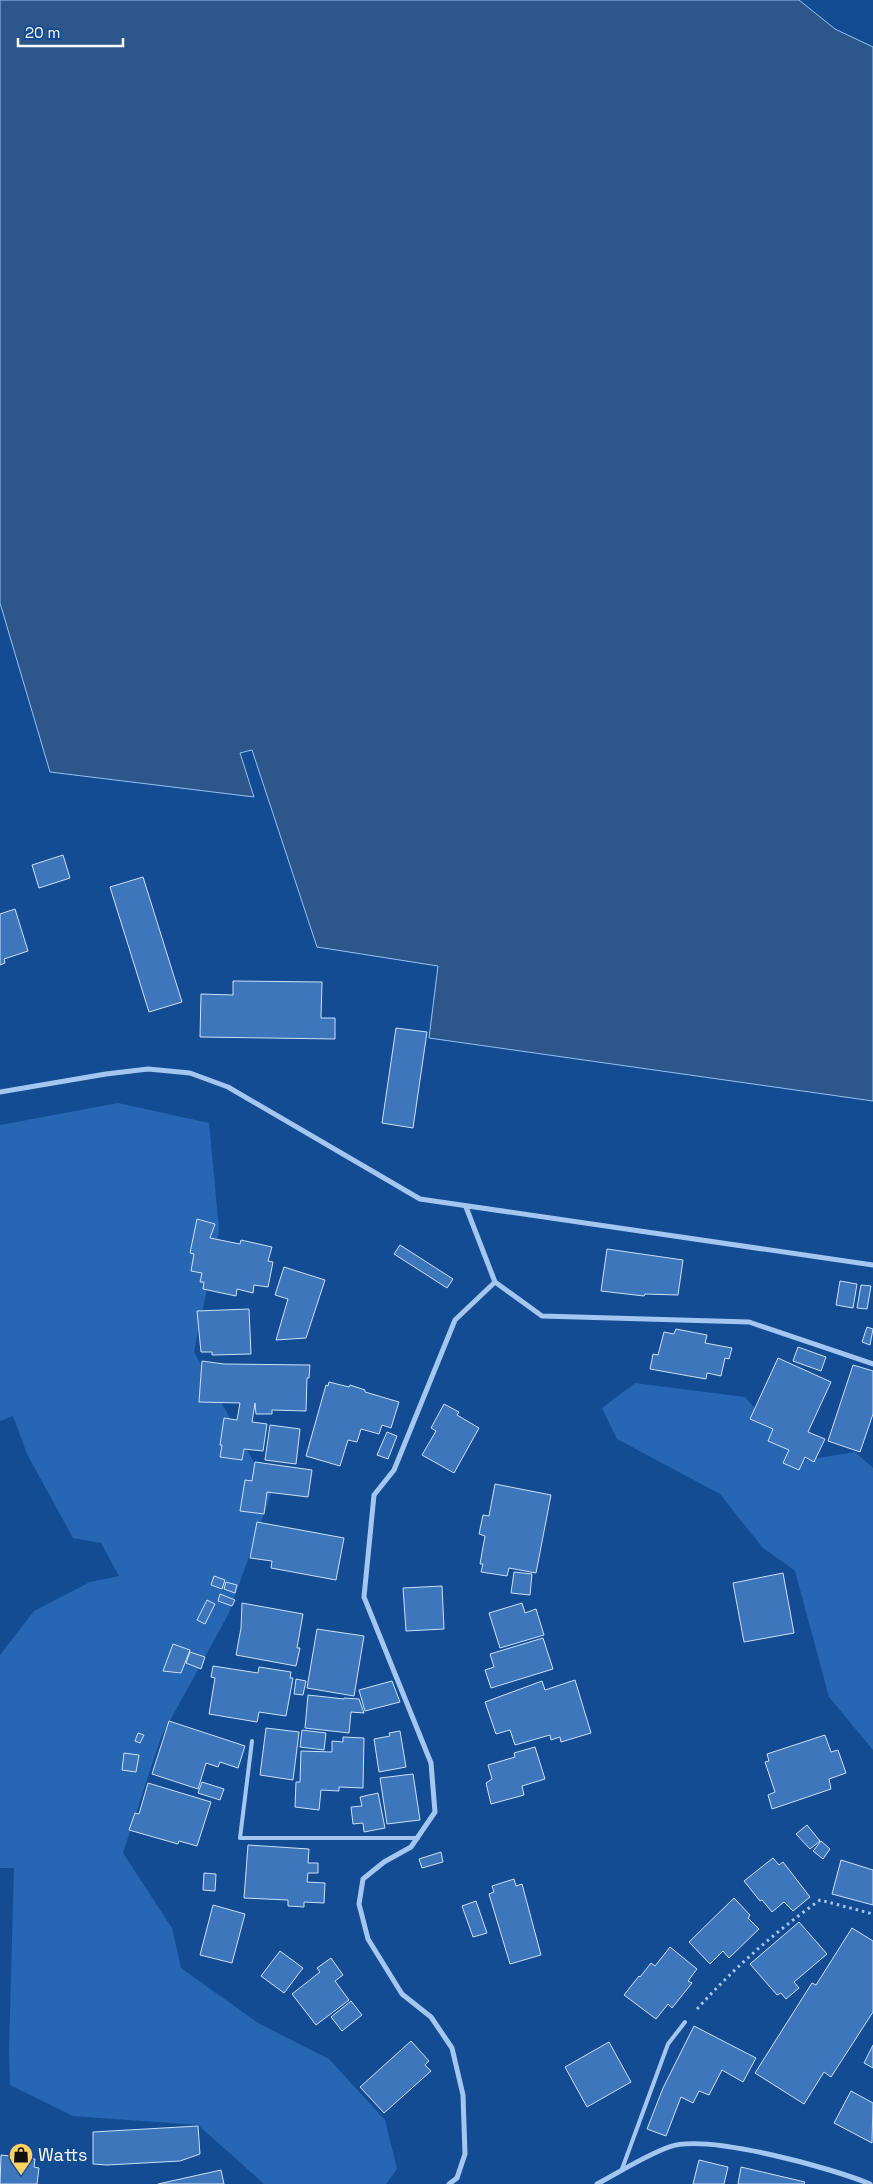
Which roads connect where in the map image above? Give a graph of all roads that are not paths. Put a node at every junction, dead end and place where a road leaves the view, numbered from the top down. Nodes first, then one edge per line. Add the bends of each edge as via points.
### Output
1 (0, 1092) edge
2 (466, 1207) junction
3 (873, 1265) edge
4 (495, 1282) junction
5 (873, 1364) edge
6 (252, 1741) dead end
7 (418, 1838) junction
8 (685, 2022) road end
9 (622, 2171) junction
10 (449, 2184) edge
11 (597, 2184) edge
12 (870, 2184) edge

1 - 2 street via 148,1069 190,1073 228,1087 420,1199
2 - 3 street
2 - 4 street
4 - 5 street via 542,1316 748,1322
4 - 7 street via 455,1320 394,1470 374,1495 364,1597 430,1763 435,1812
6 - 7 lane via 240,1838
7 - 10 street via 411,1847 362,1878 359,1904 368,1939 402,1994 431,2017 452,2048 463,2096 466,2154 457,2178
8 - 9 lane via 668,2044
9 - 11 street
9 - 12 street via 670,2146 694,2143 720,2145 812,2164

